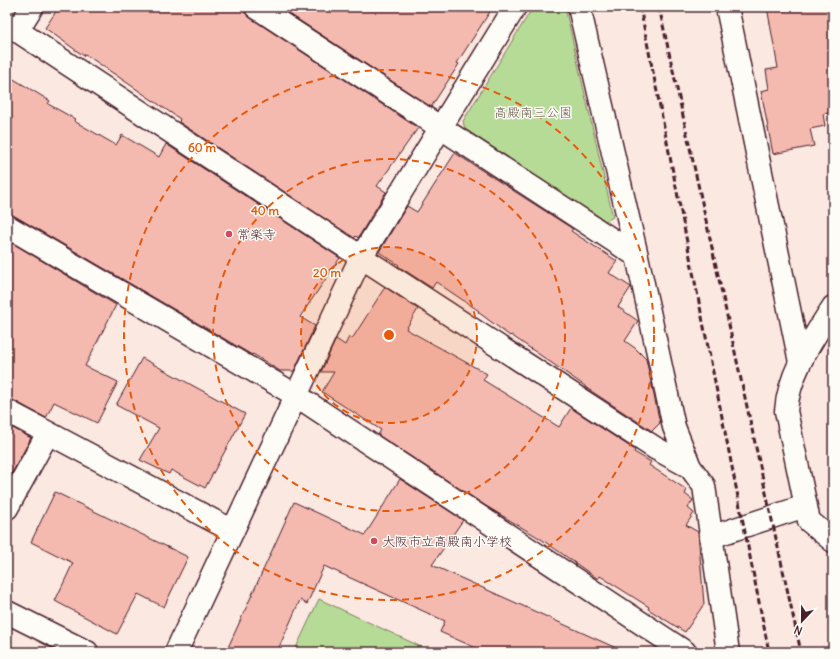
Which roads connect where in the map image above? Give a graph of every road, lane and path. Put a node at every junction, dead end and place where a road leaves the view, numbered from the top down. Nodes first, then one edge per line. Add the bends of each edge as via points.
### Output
1 (32, 7) edge
2 (256, 7) edge
3 (515, 7) edge
4 (579, 7) edge
5 (726, 7) edge
6 (12, 27) edge
7 (440, 128) junction
8 (7, 226) edge
9 (637, 256) junction
10 (361, 257) junction
11 (833, 307) edge
12 (800, 362) junction
13 (296, 396) junction
14 (7, 411) edge
15 (48, 433) junction
16 (690, 467) junction
17 (805, 506) junction
18 (7, 508) edge
19 (233, 531) junction
20 (711, 537) junction
21 (832, 544) edge
22 (7, 612) edge
23 (87, 652) edge
24 (176, 652) edge
25 (685, 652) edge
26 (727, 652) edge

1 - 6 street
2 - 7 street
3 - 7 street
4 - 9 street
5 - 12 street
6 - 10 street
7 - 9 street
7 - 10 street
8 - 13 street
9 - 16 street via 674,427
10 - 13 street
10 - 16 street via 655,448
11 - 12 street
12 - 17 street via 787,400 786,411
13 - 19 street
13 - 25 street
14 - 15 street
15 - 18 street
15 - 19 street
16 - 20 street via 704,486
17 - 20 street
17 - 21 street via 808,521
19 - 24 street
20 - 26 street
22 - 23 street

